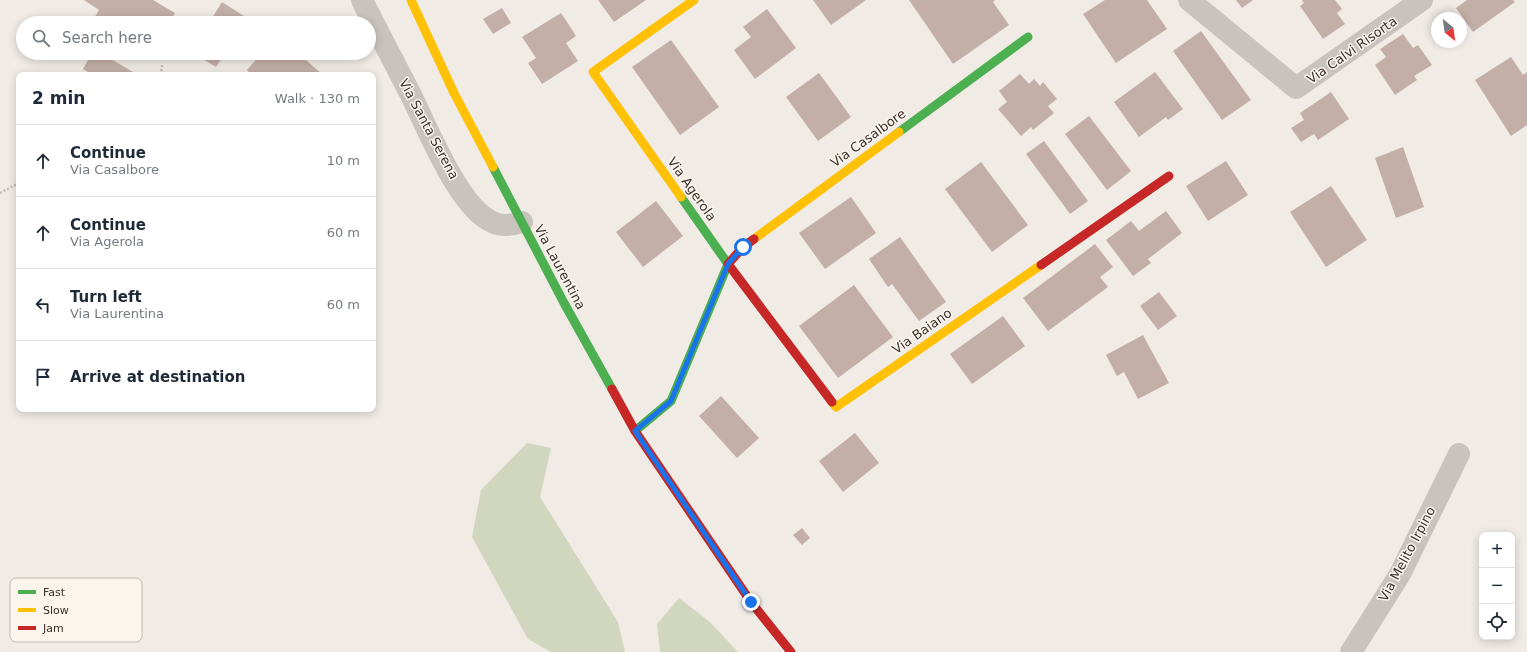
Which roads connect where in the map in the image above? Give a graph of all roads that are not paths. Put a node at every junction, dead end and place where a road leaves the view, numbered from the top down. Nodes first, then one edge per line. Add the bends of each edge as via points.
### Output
1 (362, 0) edge
2 (411, 0) edge
3 (694, 0) edge
4 (1189, 0) edge
5 (1422, 0) edge
6 (370, 16) edge
7 (376, 28) edge
8 (1028, 37) dead end
9 (1169, 176) dead end
10 (522, 222) junction
11 (728, 264) junction
12 (635, 431) junction
13 (1459, 454) dead end
14 (791, 652) edge
15 (1351, 652) edge

1 - 6 street, Via Santa Serena
2 - 10 street, Via Laurentina via 454,93
3 - 11 street, Via Agerola via 593,72
4 - 5 street, Via Calvi Risorta via 1296,88
7 - 10 street, Via Santa Serena via 431,136 467,198 482,215 494,223 510,226
8 - 11 street, Via Casalbore via 743,247
9 - 11 street, Via Baiano via 836,407
10 - 12 street, Via Laurentina
11 - 12 street via 671,401
12 - 14 street, Via Laurentina via 751,602
13 - 15 street, Via Melito Irpino via 1400,574

